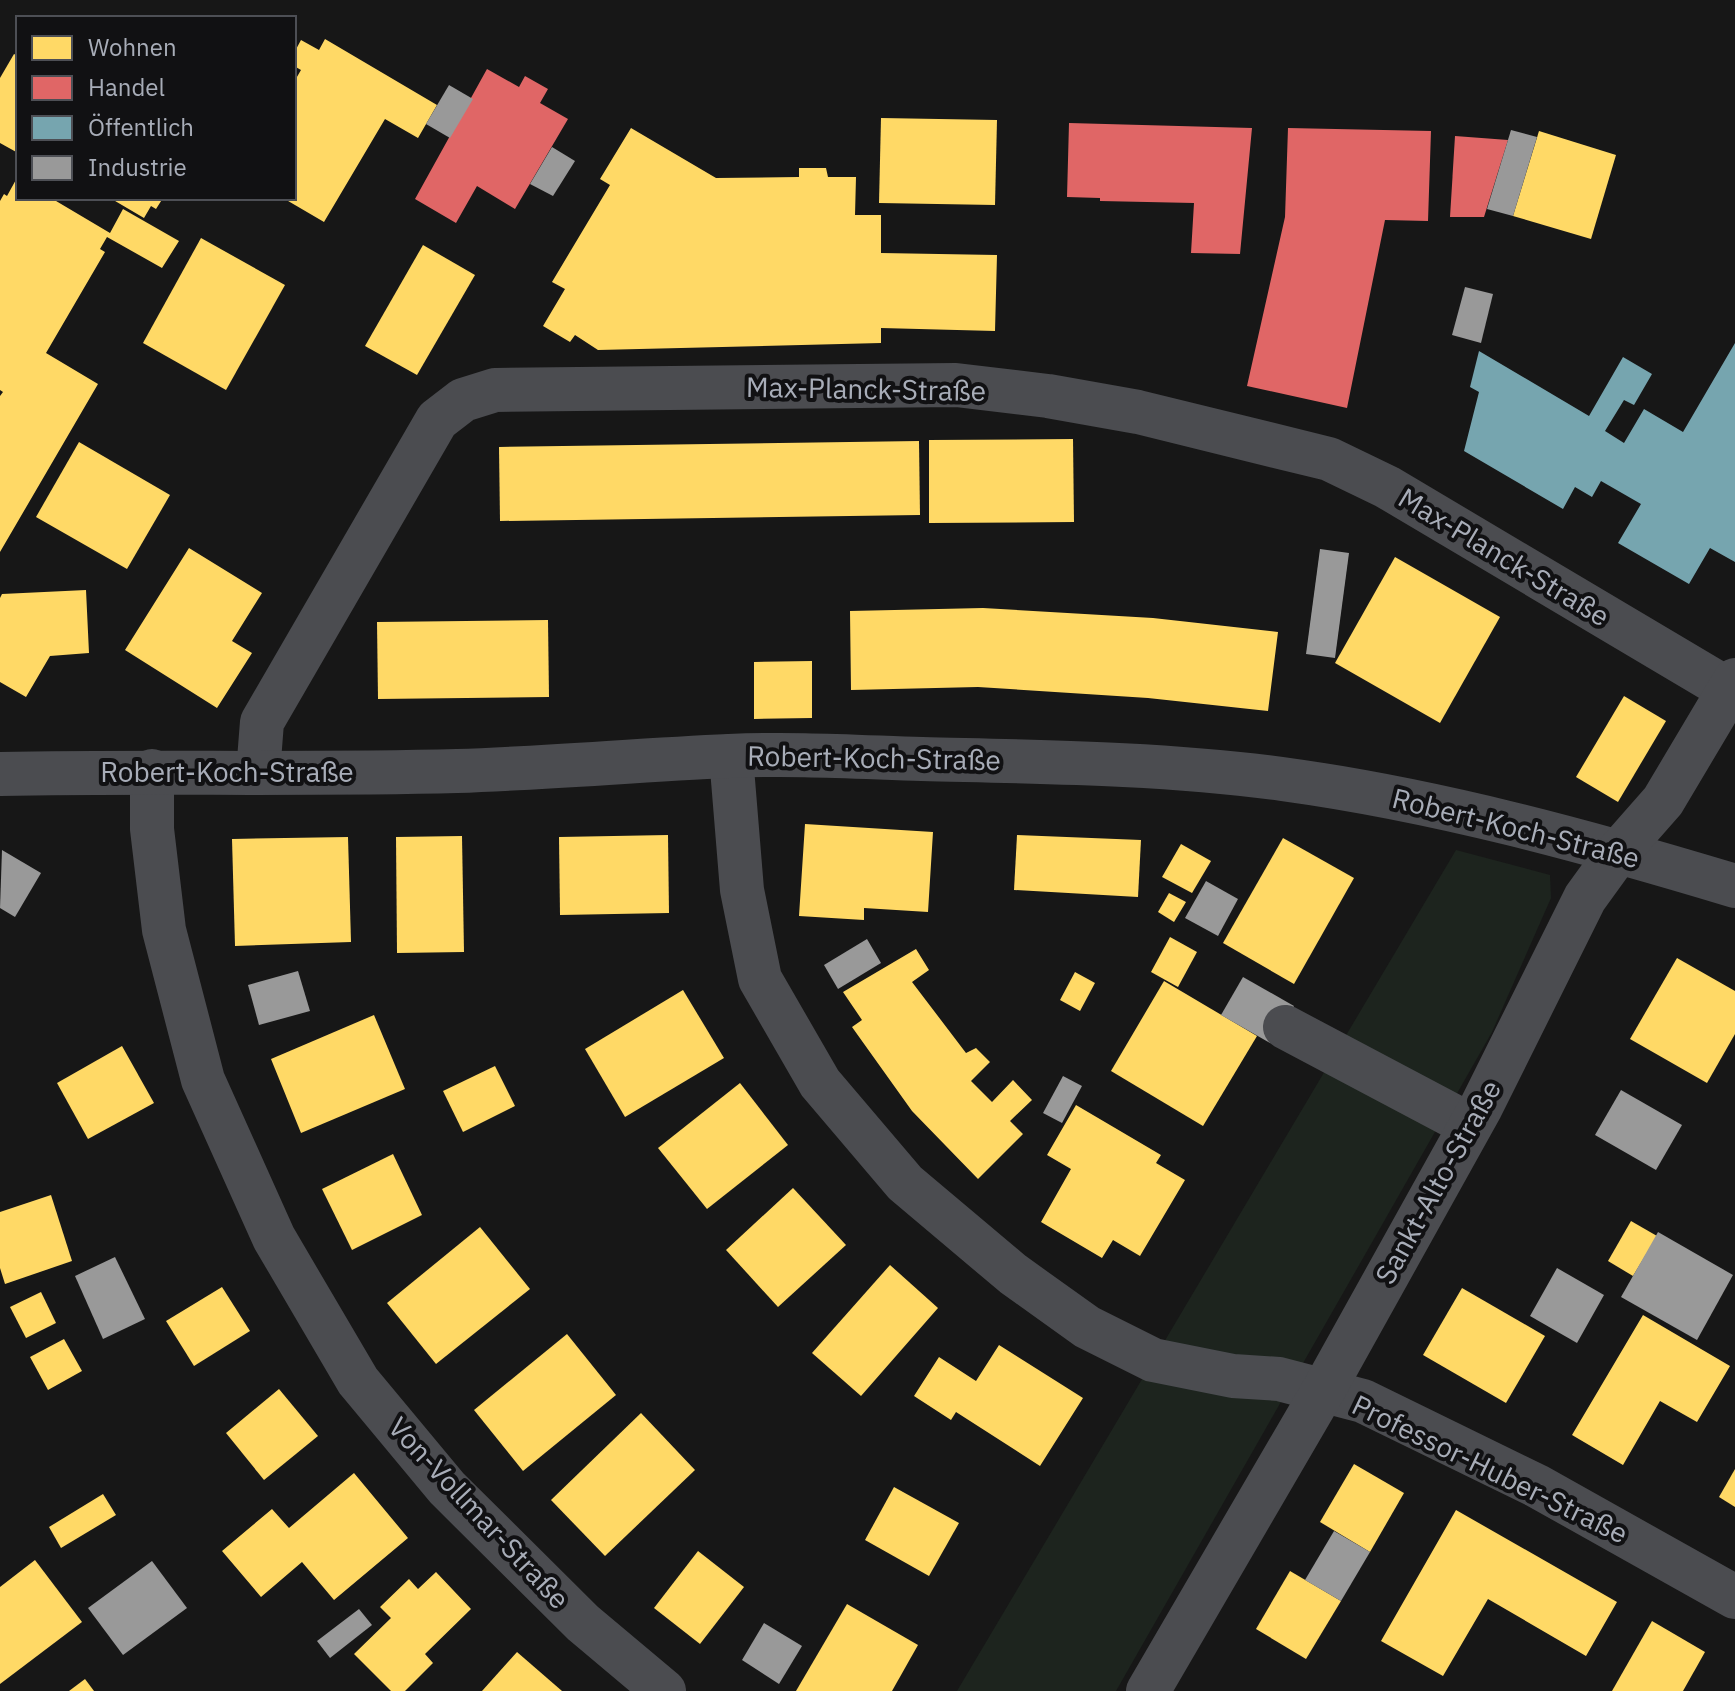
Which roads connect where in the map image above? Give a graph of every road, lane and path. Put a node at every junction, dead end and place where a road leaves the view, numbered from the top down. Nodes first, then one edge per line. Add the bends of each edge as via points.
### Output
1 (1732, 685) edge
2 (731, 756) junction
3 (152, 771) junction
4 (258, 773) junction
5 (0, 774) edge
6 (1619, 851) junction
7 (1735, 886) edge
8 (1285, 1027) dead end
9 (1470, 1125) junction
10 (1323, 1391) junction
11 (1735, 1597) edge
12 (664, 1691) edge
13 (1148, 1691) edge

1 - 4 street, Max-Planck-Straße via 1329,459 1138,412 956,385 495,390 463,400 437,420 262,722
1 - 6 street, Sankt-Alto-Straße via 1663,801
2 - 4 street, Robert-Koch-Straße via 459,771
2 - 6 street, Robert-Koch-Straße via 1061,761 1276,778 1370,792
2 - 10 street, Professor-Huber-Straße via 742,890 760,979 820,1083 905,1183 1013,1274 1087,1327 1153,1360
3 - 4 street, Robert-Koch-Straße
3 - 5 street, Robert-Koch-Straße
3 - 12 street, Von-Vollmar-Straße via 152,829 164,930 203,1080 274,1238 358,1381 447,1488 583,1623
6 - 7 street, Robert-Koch-Straße
6 - 9 street, Sankt-Alto-Straße via 1585,898
8 - 9 street
9 - 10 street, Sankt-Alto-Straße
10 - 11 street, Professor-Huber-Straße via 1363,1401 1537,1486
10 - 13 street, Sankt-Alto-Straße

